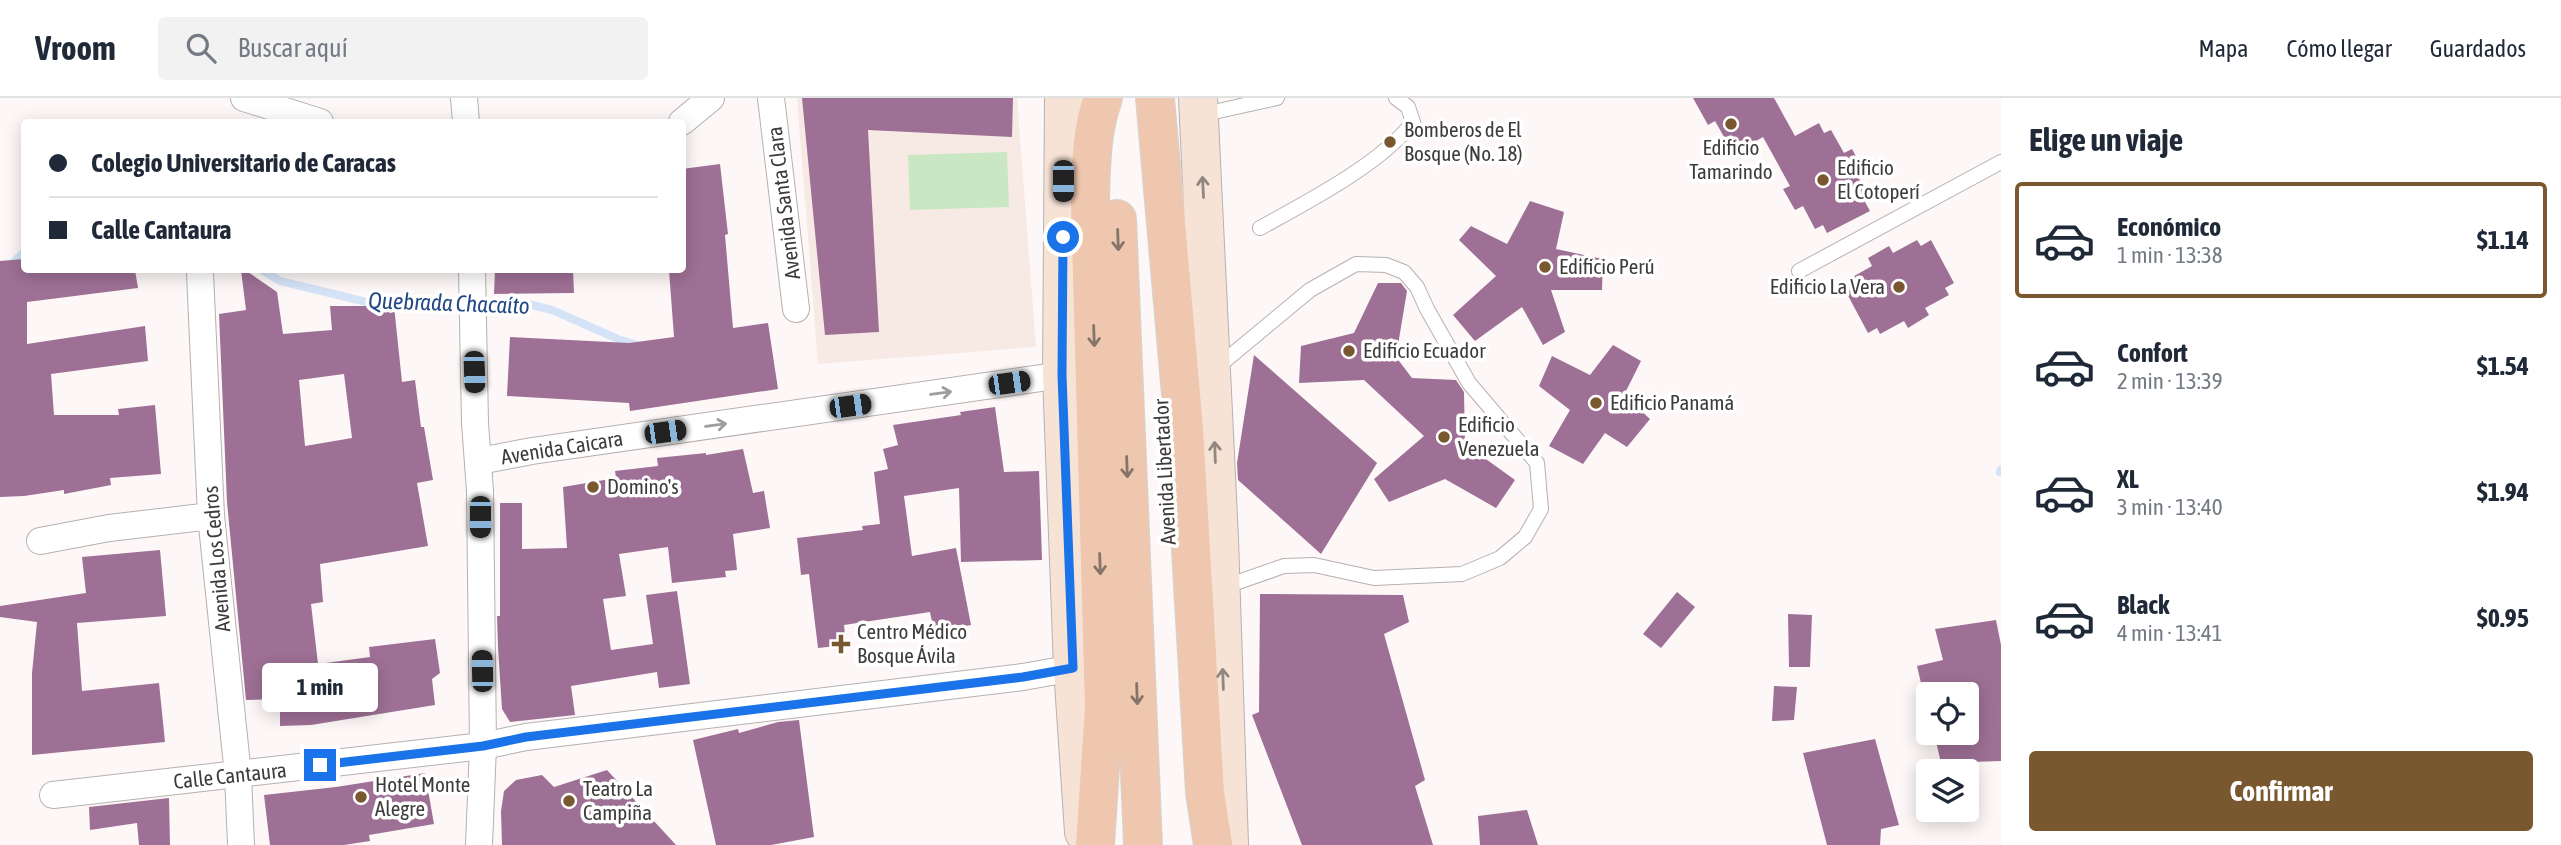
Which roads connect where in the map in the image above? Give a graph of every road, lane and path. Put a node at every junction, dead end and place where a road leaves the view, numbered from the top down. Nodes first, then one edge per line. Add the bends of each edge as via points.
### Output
1 (244, 98) edge
2 (464, 98) edge
3 (711, 98) edge
4 (771, 98) edge
5 (1064, 98) edge
6 (1103, 98) edge
7 (1114, 98) edge
8 (1146, 98) edge
9 (1155, 98) edge
10 (1277, 98) edge
11 (1396, 98) edge
12 (1199, 107) edge
13 (310, 119) edge
14 (466, 119) edge
15 (686, 119) edge
16 (2001, 162) edge
17 (1260, 228) dead end
18 (1799, 271) dead end
19 (471, 273) edge
20 (200, 274) dead end
21 (796, 309) dead end
22 (1212, 371) junction
23 (1062, 375) junction
24 (479, 461) junction
25 (211, 516) junction
26 (40, 541) dead end
27 (1220, 588) junction
28 (1073, 668) junction
29 (483, 746) junction
30 (238, 775) junction
31 (53, 795) dead end
32 (241, 845) edge
33 (480, 845) edge
34 (1084, 845) edge
35 (1095, 845) edge
36 (1143, 845) edge
37 (1186, 845) edge
38 (1213, 845) edge
39 (1229, 845) edge

1 - 13 street
2 - 14 street
3 - 15 street
4 - 21 street, Avenida Santa Clara
5 - 23 main road
6 -> 35 main road via 1091,159 1090,202 1104,708
7 -> 36 main road, Avenida Libertador
8 - 37 main road, Avenida Libertador
9 - 38 main road via 1184,429 1205,793
10 - 12 lane
11 - 17 lane via 1408,107 1413,122 1399,139 1320,195
22 -> 12 main road
16 - 18 lane
19 - 24 street
20 - 25 street, Avenida Los Cedros
27 -> 22 main road
22 - 27 lane via 1310,290 1356,264 1386,265 1405,272 1469,383 1537,463 1541,509 1525,537 1500,558 1462,574 1374,578 1314,565 1284,566
24 -> 23 street, Avenida Caicara
23 - 28 main road
24 - 29 street
25 - 26 street
25 - 30 street, Avenida Los Cedros
39 -> 27 main road
28 - 29 street, Calle Cantaura
28 - 34 main road
29 - 30 street, Calle Cantaura
29 - 33 street
30 - 31 street, Calle Cantaura
30 - 32 street, Avenida Los Cedros

